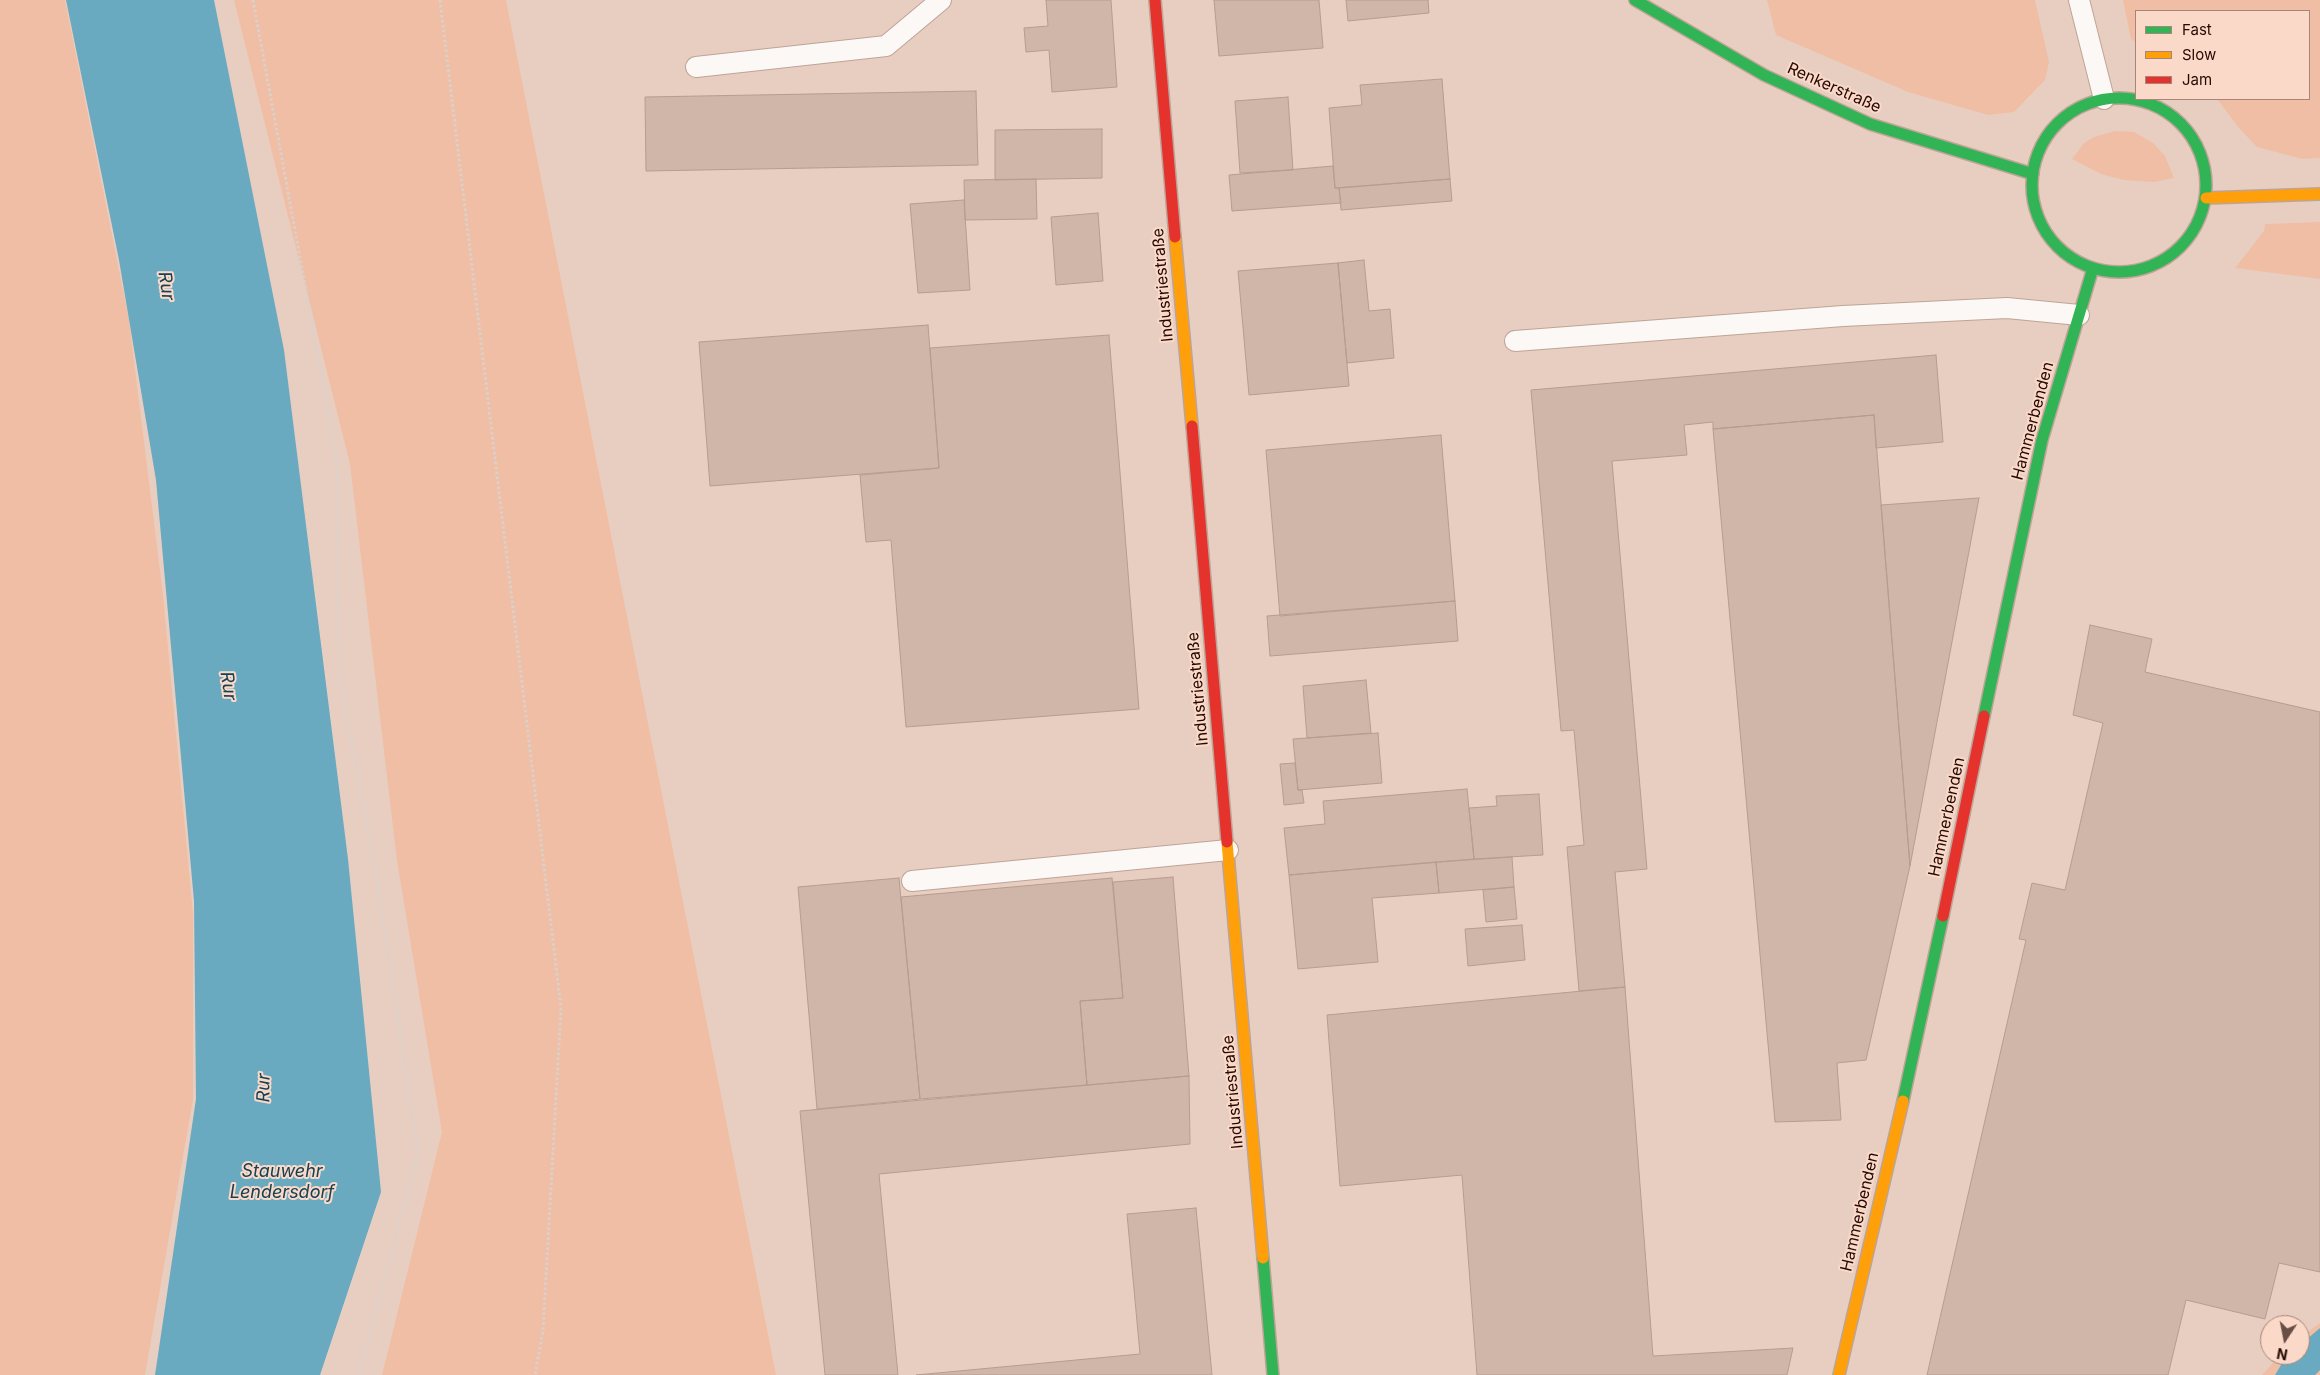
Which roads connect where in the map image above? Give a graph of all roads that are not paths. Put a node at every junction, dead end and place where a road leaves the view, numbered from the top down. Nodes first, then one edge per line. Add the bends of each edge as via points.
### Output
1 (942, 0) edge
2 (1155, 0) edge
3 (1635, 0) edge
4 (2078, 0) edge
5 (696, 67) dead end
6 (2104, 99) junction
7 (2033, 174) junction
8 (2320, 194) edge
9 (2206, 198) junction
10 (2093, 268) junction
11 (2079, 315) junction
12 (1515, 341) dead end
13 (1228, 850) junction
14 (912, 881) dead end
15 (1273, 1375) edge
16 (1839, 1375) edge

1 - 5 lane via 886,46
2 - 13 street, Industriestraße
3 - 7 street, Renkerstraße via 1764,75 1870,124
4 - 6 lane
6 - 7 street via 2083,106 2050,133 2039,152
6 - 9 street via 2151,104 2171,115 2188,131 2200,152 2206,174
7 - 10 street via 2035,208 2046,232 2077,262
8 - 9 street
9 - 10 street via 2196,227 2178,250 2153,266 2123,273
10 - 11 street, Hammerbenden
11 - 12 lane via 2007,308 1843,316
11 - 16 street, Hammerbenden via 2042,440 1913,1058
13 - 14 lane
13 - 15 street, Industriestraße

